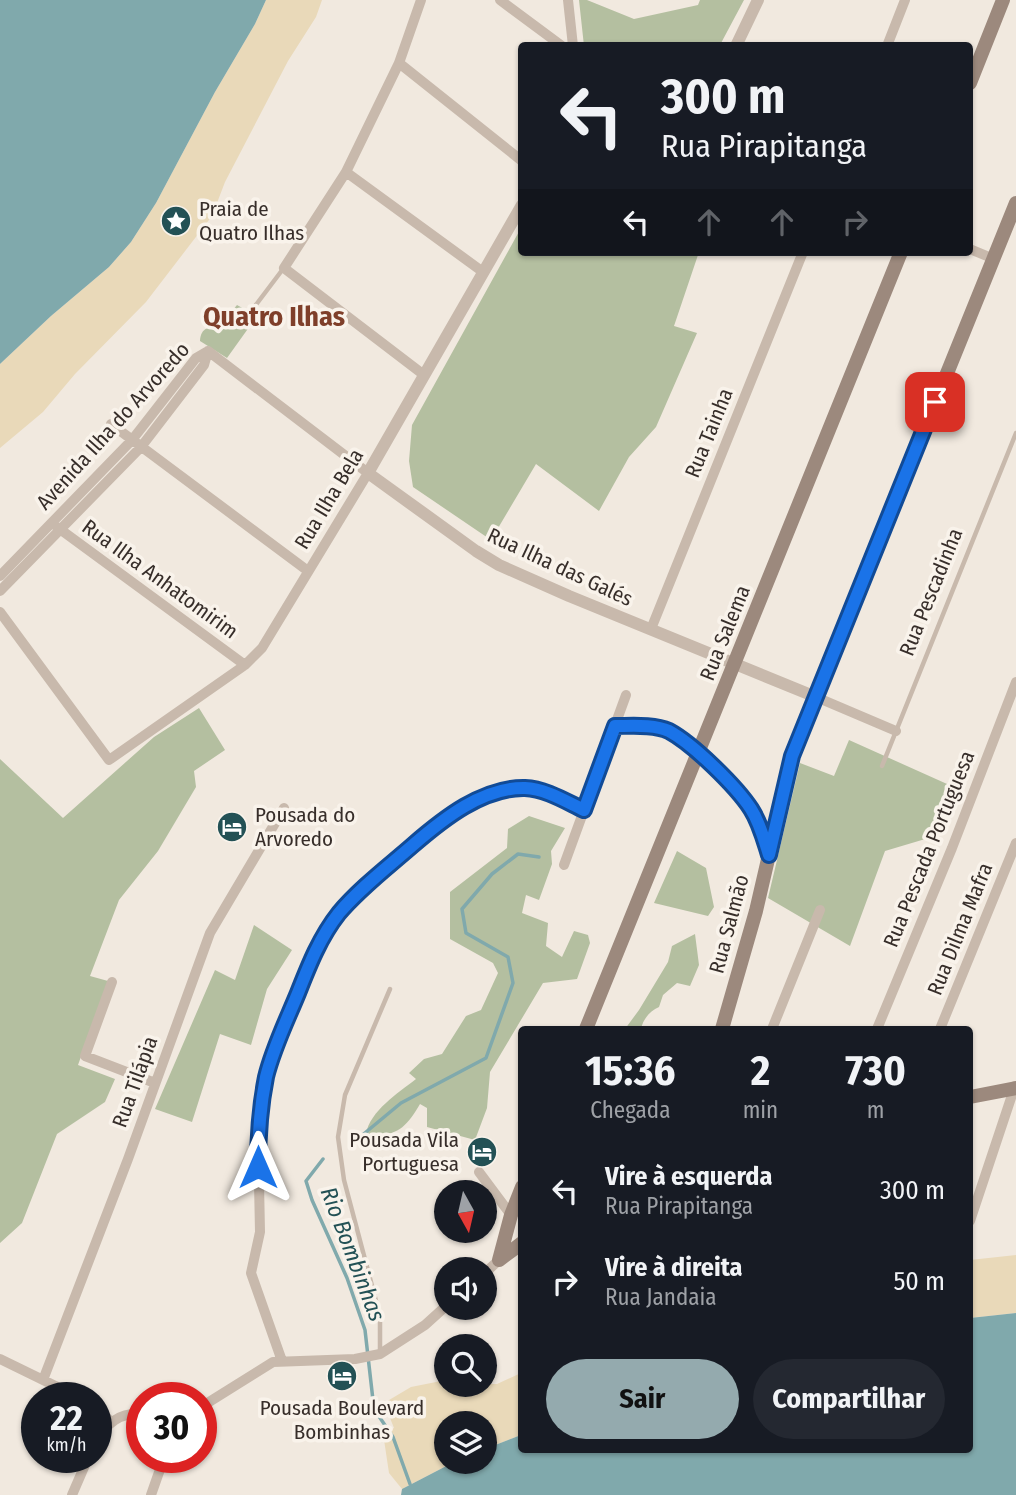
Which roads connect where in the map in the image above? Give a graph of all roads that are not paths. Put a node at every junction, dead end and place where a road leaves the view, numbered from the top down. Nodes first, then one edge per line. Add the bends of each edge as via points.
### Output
1 (421, 0) edge
2 (500, 0) edge
3 (568, 0) edge
4 (758, 0) edge
5 (905, 0) edge
6 (1003, 0) edge
7 (557, 42) edge
8 (573, 42) edge
9 (738, 42) edge
10 (889, 42) edge
11 (399, 63) junction
12 (973, 75) edge
13 (518, 158) edge
14 (346, 172) junction
15 (1016, 203) edge
16 (518, 212) edge
17 (973, 250) edge
18 (801, 256) edge
19 (899, 256) edge
20 (993, 259) junction
21 (284, 268) junction
22 (483, 272) junction
23 (249, 314) dead end
24 (208, 351) junction
25 (424, 375) junction
26 (111, 424) dead end
27 (1016, 433) edge
28 (132, 440) junction
29 (141, 447) junction
30 (368, 473) junction
31 (52, 524) junction
32 (61, 530) junction
33 (308, 571) junction
34 (0, 576) edge
35 (0, 591) edge
36 (0, 612) edge
37 (651, 629) junction
38 (735, 663) junction
39 (246, 666) junction
40 (1016, 682) edge
41 (626, 695) dead end
42 (816, 697) junction
43 (615, 726) junction
44 (896, 731) junction
45 (699, 754) junction
46 (882, 766) dead end
47 (284, 807) dead end
48 (584, 810) junction
49 (1016, 843) edge
50 (769, 855) junction
51 (564, 865) dead end
52 (1011, 868) edge
53 (820, 910) dead end
54 (111, 982) dead end
55 (390, 989) dead end
56 (587, 1026) edge
57 (723, 1026) edge
58 (773, 1026) edge
59 (878, 1026) edge
60 (941, 1026) edge
61 (155, 1083) junction
62 (1015, 1087) edge
63 (973, 1096) edge
64 (479, 1172) dead end
65 (518, 1197) edge
66 (973, 1212) edge
67 (511, 1214) junction
68 (518, 1246) edge
69 (499, 1260) joint
70 (434, 1317) edge
71 (379, 1355) junction
72 (0, 1359) edge
73 (282, 1360) junction
74 (43, 1380) junction
75 (47, 1382) edge
76 (217, 1397) edge
77 (82, 1473) edge
78 (159, 1473) edge
79 (72, 1495) edge
80 (151, 1495) edge

1 - 11 street
2 - 7 street
3 - 8 street
4 - 9 street
5 - 10 street
6 - 12 main road
11 - 13 street
11 - 14 street
14 - 21 street
14 - 22 street
15 - 20 main road, Rua Salmão
16 - 22 street, Rua Ilha Bela
17 - 20 street
18 - 37 street, Rua Tainha
19 - 38 main road, Rua Salema
20 - 42 main road, Rua Salmão
21 - 23 lane
21 - 25 street
22 - 25 street, Rua Ilha Bela
24 - 28 street, Avenida Ilha do Arvoredo via 196,358
24 - 29 street, Avenida Ilha do Arvoredo via 204,365
24 - 30 street, Rua Ilha das Galés
25 - 30 street, Rua Ilha Bela
26 - 28 street
27 - 44 lane, Rua Pescadinha
28 - 29 street
28 - 31 street, Avenida Ilha do Arvoredo
29 - 32 street, Avenida Ilha do Arvoredo
29 - 33 street
30 - 33 street, Rua Ilha Bela
30 - 37 street, Rua Ilha das Galés via 499,565
31 - 32 street, Rua Ilha Anhatomirim
31 - 34 street, Avenida Ilha do Arvoredo
32 - 35 street, Avenida Ilha do Arvoredo
32 - 39 street, Rua Ilha Anhatomirim
33 - 39 street, Rua Ilha Bela
36 - 39 street, Rua Ilha Bela via 109,760
37 - 38 street, Rua Ilha das Galés
38 - 42 street, Rua Ilha das Galés
38 - 45 main road, Rua Salema
40 - 59 street, Rua Pescada Portuguesa
41 - 43 street
42 - 44 street, Rua Ilha das Galés
42 - 50 main road, Rua Salmão via 792,756
43 - 45 street via 668,730
43 - 48 street
44 - 46 lane, Rua Pescadinha
45 - 50 street via 752,810
45 - 56 main road, Rua Salema
47 - 61 street, Rua Tilápia via 210,933
48 - 51 street
48 - 73 street via 525,788 472,803 434,826 329,927 273,1054 258,1133 260,1232 251,1273
49 - 52 street, Rua Dilma Mafra
50 - 57 main road, Rua Salmão
52 - 60 street, Rua Dilma Mafra
53 - 58 street
54 - 61 street via 85,1056
55 - 71 lane via 345,1096 338,1137 344,1180 378,1306
61 - 74 street, Rua Tilápia
62 - 63 main road
62 - 66 street
64 - 67 street
65 - 67 main road
67 - 69 main road
68 - 69 main road
70 - 71 street
71 - 73 street
72 - 74 street
73 - 76 street via 264,1366
74 - 75 street
77 - 79 street
78 - 80 street

